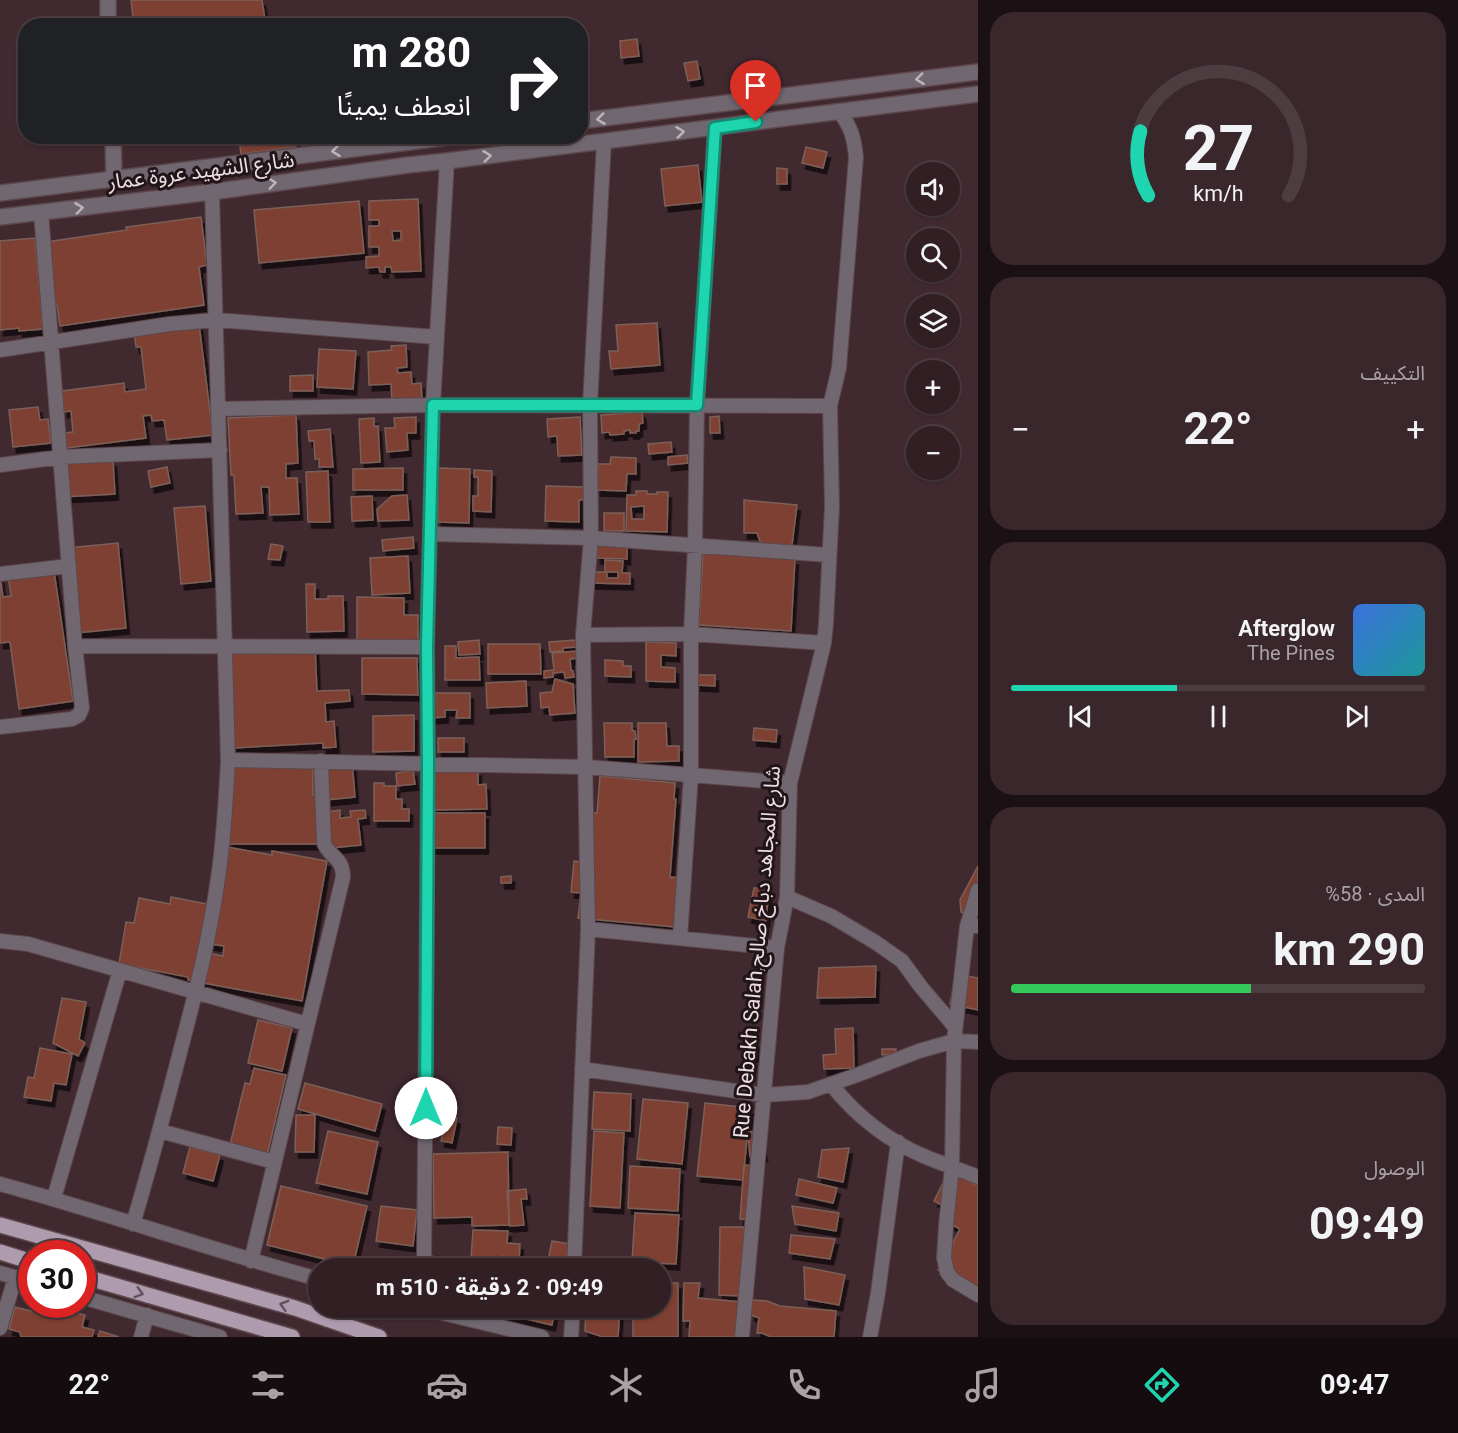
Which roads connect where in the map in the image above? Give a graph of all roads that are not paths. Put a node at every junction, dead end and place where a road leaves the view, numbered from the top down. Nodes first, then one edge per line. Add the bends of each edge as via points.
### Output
1 (108, 0) edge
2 (108, 18) edge
3 (978, 72) edge
4 (978, 94) edge
5 (839, 111) junction
6 (588, 120) edge
7 (715, 128) junction
8 (604, 141) junction
9 (588, 143) edge
10 (112, 144) edge
11 (393, 144) edge
12 (580, 144) edge
13 (447, 161) junction
14 (114, 179) junction
15 (212, 192) junction
16 (0, 193) edge
17 (41, 212) junction
18 (0, 217) edge
19 (216, 320) junction
20 (436, 337) junction
21 (52, 342) junction
22 (0, 350) edge
23 (433, 405) junction
24 (590, 405) junction
25 (697, 405) junction
26 (830, 406) junction
27 (218, 409) junction
28 (220, 450) junction
29 (61, 457) junction
30 (0, 465) edge
31 (430, 534) junction
32 (591, 538) junction
33 (695, 545) junction
34 (829, 555) junction
35 (69, 566) junction
36 (0, 574) edge
37 (691, 634) junction
38 (584, 635) junction
39 (824, 643) junction
40 (75, 646) junction
41 (225, 646) junction
42 (427, 646) junction
43 (0, 727) edge
44 (228, 760) junction
45 (321, 761) junction
46 (428, 764) junction
47 (586, 767) junction
48 (691, 775) junction
49 (790, 783) junction
50 (978, 890) edge
51 (787, 897) junction
52 (972, 926) edge
53 (588, 929) junction
54 (680, 938) junction
55 (0, 941) edge
56 (777, 948) junction
57 (120, 970) junction
58 (196, 992) junction
59 (307, 1024) junction
60 (955, 1034) junction
61 (978, 1042) edge
62 (582, 1069) junction
63 (831, 1084) junction
64 (764, 1095) junction
65 (160, 1131) junction
66 (898, 1142) junction
67 (274, 1162) junction
68 (952, 1167) junction
69 (978, 1177) edge
70 (0, 1184) edge
71 (54, 1198) junction
72 (133, 1224) junction
73 (0, 1225) edge
74 (0, 1252) edge
75 (18, 1258) edge
76 (424, 1258) edge
77 (574, 1258) edge
78 (251, 1261) junction
79 (0, 1273) edge
80 (308, 1277) edge
81 (15, 1278) junction
82 (18, 1279) edge
83 (96, 1280) edge
84 (978, 1295) edge
85 (96, 1301) edge
86 (147, 1315) junction
87 (464, 1318) edge
88 (573, 1318) edge
89 (0, 1328) edge
90 (286, 1336) edge
91 (141, 1337) edge
92 (220, 1337) edge
93 (379, 1337) edge
94 (542, 1337) edge
95 (572, 1337) edge
96 (742, 1337) edge
97 (870, 1337) edge

1 - 2 street
3 -> 6 street
4 - 5 street, شارع الشهيد عروة عمار
5 - 7 street, شارع الشهيد عروة عمار
5 - 26 street, Rue Debakh Salah,شارع المجاهد دباخ صالح via 854,138 856,157 840,368
8 -> 7 street, شارع الشهيد عروة عمار
7 - 25 street
9 -> 8 street, شارع الشهيد عروة عمار
8 - 24 street
10 - 14 street
11 -> 14 street, شارع الشهيد عروة عمار
13 -> 12 street, شارع الشهيد عروة عمار
15 -> 13 street, شارع الشهيد عروة عمار
13 - 20 street
14 - 16 street, شارع الشهيد عروة عمار
17 -> 15 street, شارع الشهيد عروة عمار
15 - 19 street
17 - 18 street, شارع الشهيد عروة عمار
17 - 21 street
19 - 20 street
19 - 21 street
19 - 27 street
20 - 23 street
21 - 22 street
21 - 29 street
23 - 24 street
23 - 27 street
23 - 31 street
24 - 25 street
24 - 32 street
25 - 26 street
25 - 33 street
26 - 34 street, Rue Debakh Salah,شارع المجاهد دباخ صالح
27 - 28 street
28 - 29 street
28 - 41 street
29 - 30 street
29 - 35 street
31 - 32 street
31 - 42 street
32 - 33 street
32 - 38 street
33 - 34 street
33 - 37 street
34 - 39 street, Rue Debakh Salah,شارع المجاهد دباخ صالح
35 - 36 street
35 - 40 street
37 - 38 street
37 - 39 street
37 - 48 street
38 - 47 street
39 - 49 street, Rue Debakh Salah,شارع المجاهد دباخ صالح
40 - 41 street
40 - 43 street via 82,708 79,715
41 - 42 street
41 - 44 street
42 - 46 street
44 - 45 street
44 - 58 street via 218,878
45 - 46 street
45 - 59 street via 324,843 339,861 343,877
46 - 47 street
46 - 76 street
47 - 48 street
47 - 53 street
48 - 49 street
48 - 54 street
49 - 51 street, Rue Debakh Salah,شارع المجاهد دباخ صالح
50 - 52 street
51 - 56 street, Rue Debakh Salah,شارع المجاهد دباخ صالح
51 - 60 street via 831,916 902,961
52 - 60 street
53 - 54 street
53 - 62 street
54 - 56 street
55 - 57 street via 28,944
56 - 64 street, Rue Debakh Salah,شارع المجاهد دباخ صالح
57 - 58 street
57 - 71 street
58 - 59 street
58 - 65 street
59 - 67 street
60 - 61 street
60 - 63 street
60 - 68 street
62 - 64 street
62 - 77 street
63 - 64 street via 808,1092
63 - 66 street via 877,1130
64 - 96 street, Rue Debakh Salah,شارع المجاهد دباخ صالح
65 - 67 street
65 - 72 street
66 - 68 street
66 - 97 street
67 - 78 street
68 - 69 street
68 - 84 street via 944,1258 953,1280
70 - 71 street
71 - 72 street
72 - 78 street
93 -> 73 main road via 295,1308
74 - 75 main road
78 - 80 street
79 - 81 street
81 - 82 street
81 - 89 street
83 -> 90 main road
85 - 86 street
86 - 91 street
86 - 92 street
87 - 94 street
88 - 95 street

